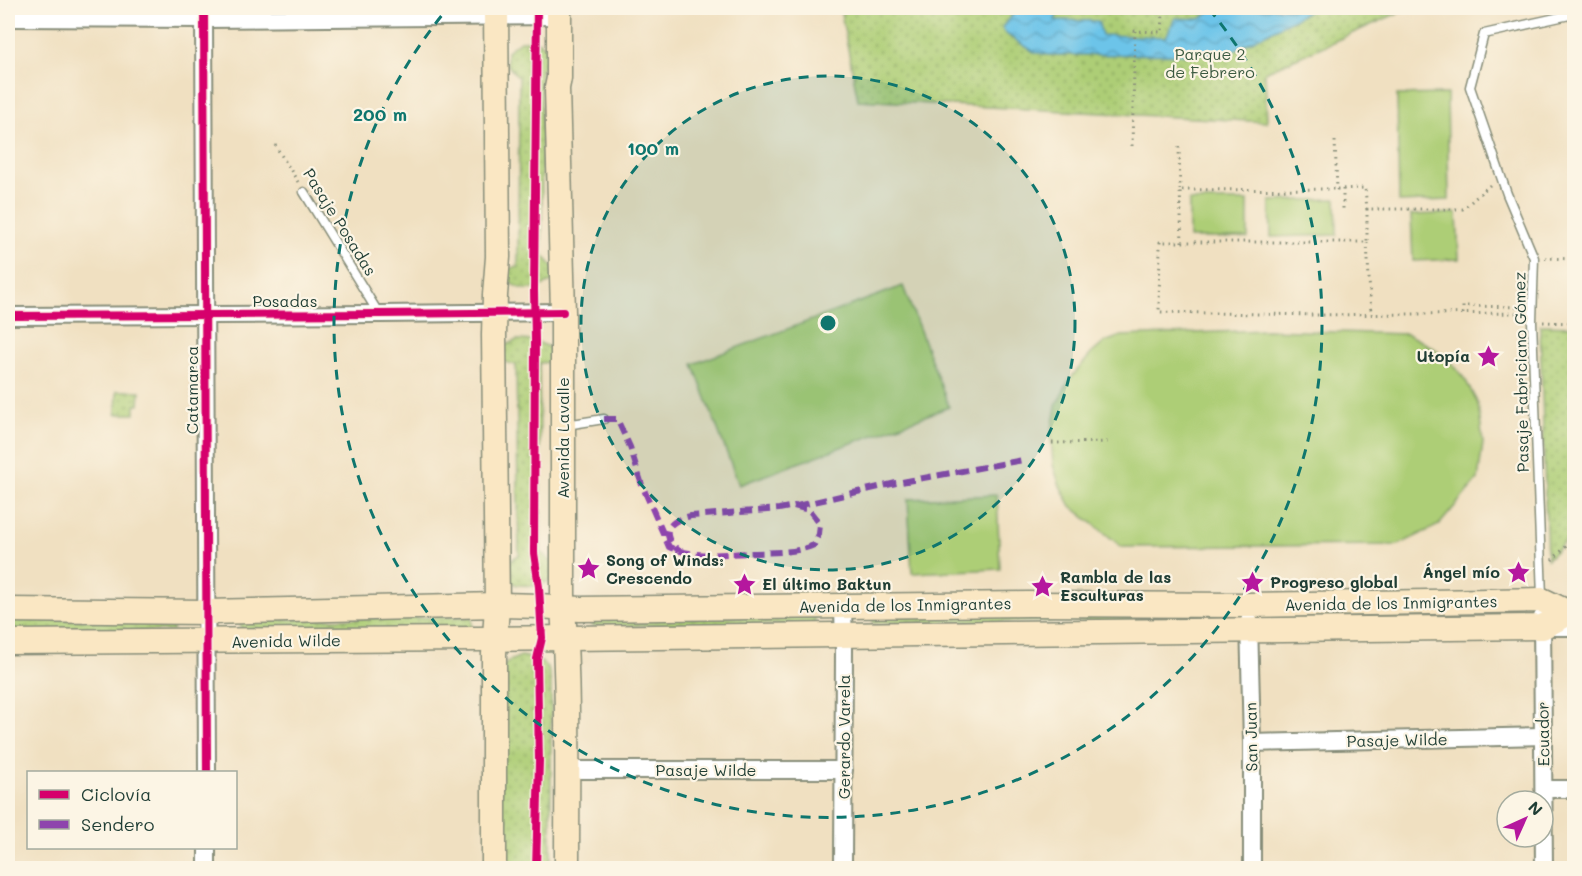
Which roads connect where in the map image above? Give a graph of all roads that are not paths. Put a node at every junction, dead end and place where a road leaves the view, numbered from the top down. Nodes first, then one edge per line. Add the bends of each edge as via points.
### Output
1 (496, 12) edge
2 (559, 12) edge
3 (204, 13) edge
4 (1575, 14) edge
5 (8, 18) edge
6 (304, 192) road end
7 (563, 312) junction
8 (494, 313) junction
9 (380, 314) junction
10 (205, 315) junction
11 (8, 316) edge
12 (604, 419) dead end
13 (563, 425) junction
14 (1542, 600) junction
15 (497, 605) junction
16 (1248, 605) junction
17 (843, 606) junction
18 (563, 607) junction
19 (8, 610) edge
20 (207, 612) junction
21 (1573, 618) edge
22 (1542, 627) junction
23 (1249, 631) junction
24 (844, 636) junction
25 (565, 638) junction
26 (495, 639) junction
27 (8, 642) edge
28 (207, 642) junction
29 (1543, 736) junction
30 (1252, 743) junction
31 (567, 770) junction
32 (844, 770) junction
33 (207, 771) edge
34 (1544, 789) edge
35 (1555, 789) edge
36 (1575, 789) edge
37 (207, 849) edge
38 (1544, 849) edge
39 (207, 868) edge
40 (494, 868) edge
41 (567, 868) edge
42 (843, 868) edge
43 (1252, 868) edge
44 (1544, 868) edge

1 - 2 street
1 - 3 street
1 - 8 main road via 498,257
2 - 7 main road, Avenida Lavalle via 557,88
3 - 5 street
3 - 10 street, Catamarca
4 - 14 lane, Pasaje Fabriciano Gómez via 1484,34 1470,87 1534,258 1532,321
6 - 9 lane, Pasaje Posadas
7 - 8 street, Posadas
7 - 13 main road, Avenida Lavalle
8 - 9 street, Posadas
8 - 15 main road
9 - 10 street, Posadas
10 - 11 street, Posadas
10 - 20 street, Catamarca
12 - 13 lane
13 - 18 main road, Avenida Lavalle
14 - 16 main road, Avenida de los Inmigrantes
14 - 21 main road, Avenida de los Inmigrantes
14 - 22 street, Ecuador
15 - 18 main road, Avenida Wilde
15 - 20 main road, Avenida Wilde
15 - 26 main road
16 - 17 main road, Avenida de los Inmigrantes
16 - 23 street, San Juan
17 - 18 main road, Avenida de los Inmigrantes
17 - 24 street, Gerardo Varela
18 - 25 main road, Avenida Lavalle
19 - 20 main road, Avenida Wilde
20 - 28 street, Catamarca
21 - 22 main road, Avenida de los Inmigrantes
22 - 23 main road, Avenida de los Inmigrantes
22 - 29 street, Ecuador
23 - 24 main road, Avenida de los Inmigrantes
23 - 30 street, San Juan
24 - 25 main road, Avenida de los Inmigrantes
24 - 32 street, Gerardo Varela
25 - 26 main road, Avenida Wilde
25 - 31 main road, Avenida Lavalle
26 - 28 main road, Avenida Wilde
26 - 40 main road
27 - 28 main road, Avenida Wilde
28 - 33 street, Catamarca
29 - 30 street, Pasaje Wilde
29 - 34 street, Ecuador
30 - 43 street, San Juan
31 - 32 street, Pasaje Wilde
31 - 41 main road, Avenida Lavalle
32 - 42 street, Gerardo Varela
35 - 36 street
37 - 39 street
38 - 44 street, Ecuador

